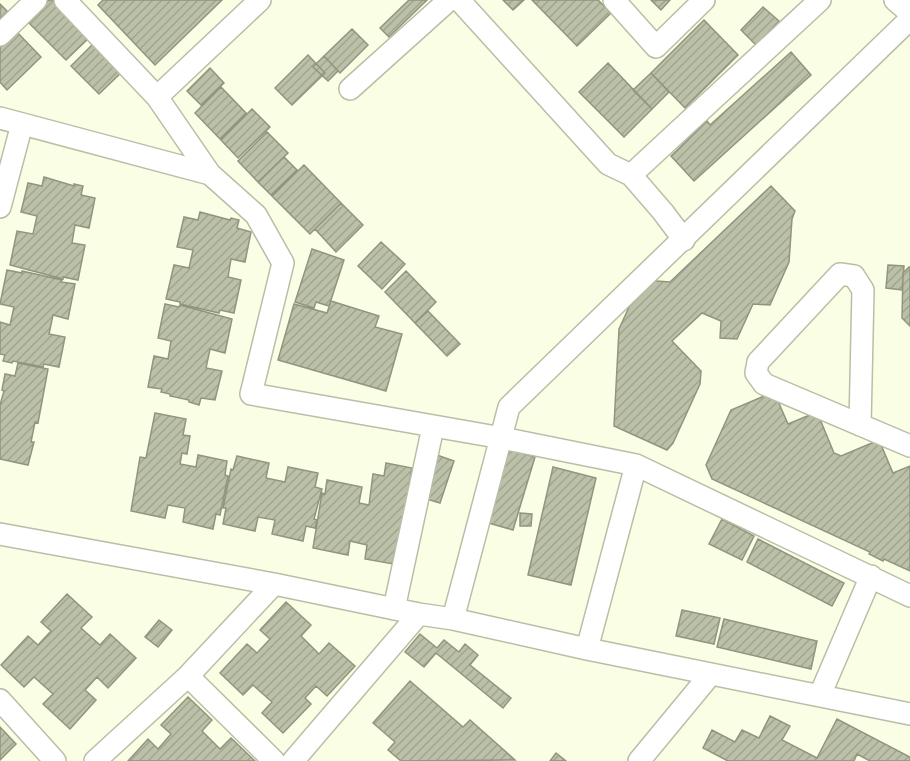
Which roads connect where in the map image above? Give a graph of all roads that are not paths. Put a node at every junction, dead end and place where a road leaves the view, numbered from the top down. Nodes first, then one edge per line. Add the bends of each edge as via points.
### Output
1 (36, 0) edge
2 (260, 0) edge
3 (449, 0) edge
4 (459, 0) edge
5 (614, 0) edge
6 (704, 0) edge
7 (820, 0) edge
8 (895, 0) edge
9 (76, 4) edge
10 (910, 13) edge
11 (910, 19) edge
12 (0, 35) edge
13 (350, 88) dead end
14 (157, 97) junction
15 (0, 118) edge
16 (22, 124) junction
17 (210, 174) junction
18 (631, 175) junction
19 (0, 207) edge
20 (684, 240) junction
21 (860, 425) junction
22 (433, 427) junction
23 (502, 438) junction
24 (910, 446) edge
25 (636, 465) junction
26 (0, 534) edge
27 (871, 576) junction
28 (274, 584) junction
29 (910, 596) edge
30 (394, 609) junction
31 (419, 614) junction
32 (453, 619) junction
33 (587, 649) junction
34 (710, 675) junction
35 (188, 676) junction
36 (820, 695) junction
37 (0, 700) edge
38 (910, 714) edge
39 (55, 761) edge
40 (95, 761) edge
41 (274, 761) edge
42 (293, 761) edge
43 (639, 761) edge

1 - 12 street
2 - 14 street
3 - 13 street
4 - 18 street via 608,164
5 - 6 street via 656,47
7 - 18 street
8 - 10 street
9 - 14 street
11 - 20 street
14 - 17 street
15 - 16 street
16 - 17 street
16 - 19 street
17 - 22 street via 256,215 283,263 251,394
18 - 20 street
20 - 23 street via 509,407
21 - 21 street via 764,384 756,373 758,362 840,274 854,276 863,290
21 - 24 street
22 - 23 street
22 - 30 street
23 - 25 street
23 - 32 street
25 - 27 street
25 - 33 street
26 - 28 street
27 - 29 street
27 - 36 street
28 - 30 street
28 - 35 street
30 - 31 street
31 - 32 street
31 - 42 street
32 - 33 street
33 - 34 street
34 - 36 street
34 - 43 street
35 - 40 street
35 - 41 street
36 - 38 street
37 - 39 street

